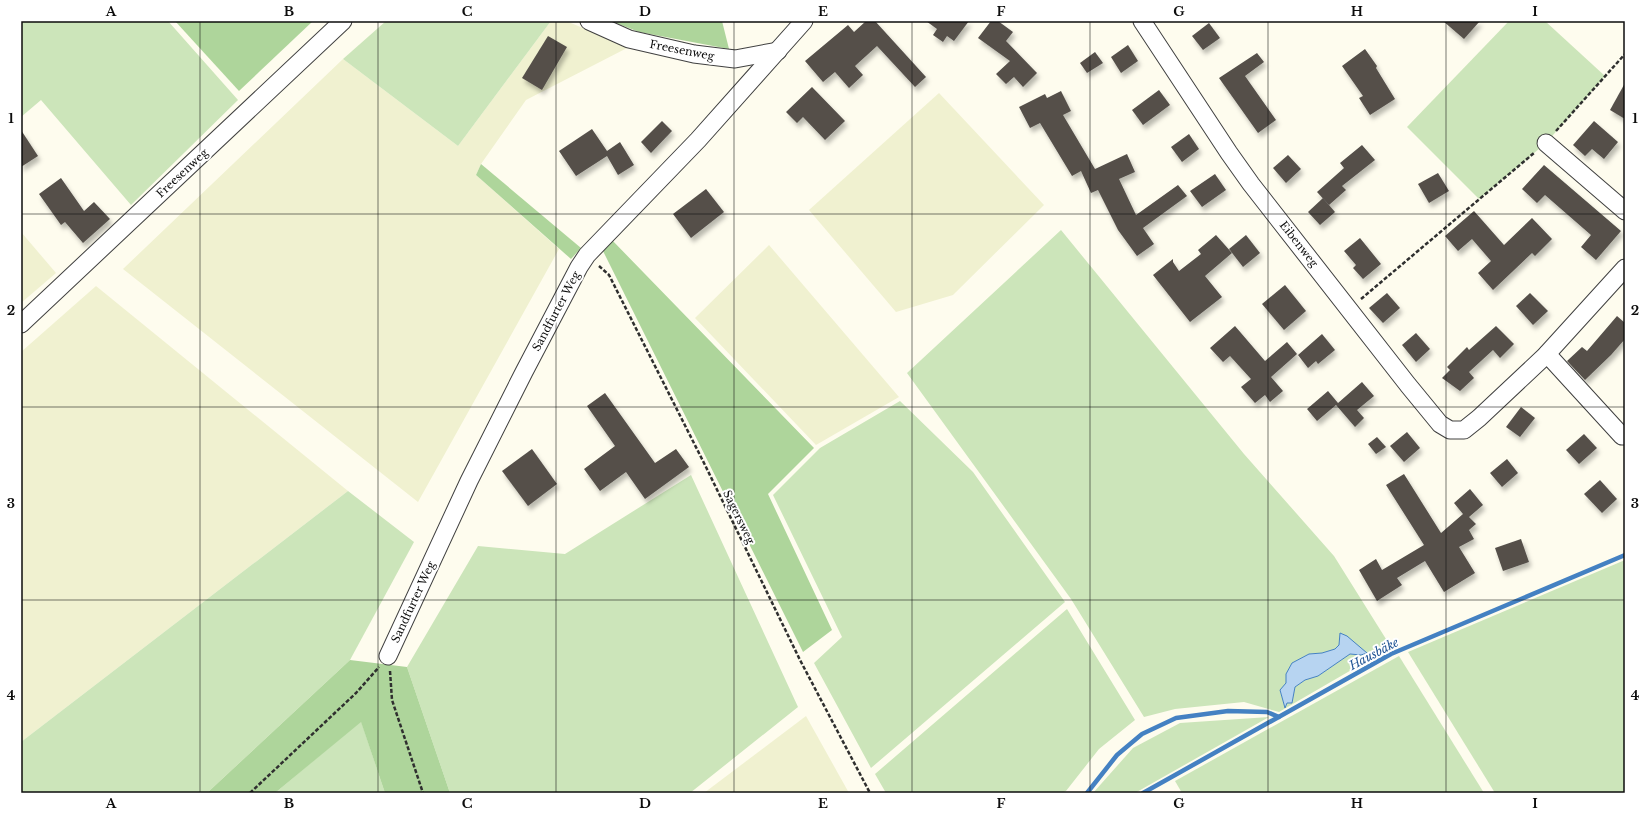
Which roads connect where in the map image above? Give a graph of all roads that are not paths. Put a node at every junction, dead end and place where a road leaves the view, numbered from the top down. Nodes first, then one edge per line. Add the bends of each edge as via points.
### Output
1 (344, 21) edge
2 (589, 21) edge
3 (804, 21) edge
4 (1142, 21) edge
5 (778, 51) junction
6 (1546, 143) road end
7 (1625, 211) edge
8 (1625, 268) edge
9 (21, 324) edge
10 (1547, 354) junction
11 (1625, 436) edge
12 (388, 656) road end

1 - 9 street, Freesenweg
2 - 5 street, Freesenweg via 629,40 694,54 735,59
3 - 5 street, Sandfurter Weg
4 - 10 street, Eibenweg via 1229,153 1440,424 1450,430 1464,430
5 - 12 street, Sandfurter Weg via 698,140 587,255 579,267 470,481
6 - 7 street
8 - 10 street, Eibenweg
10 - 11 street via 1622,436

